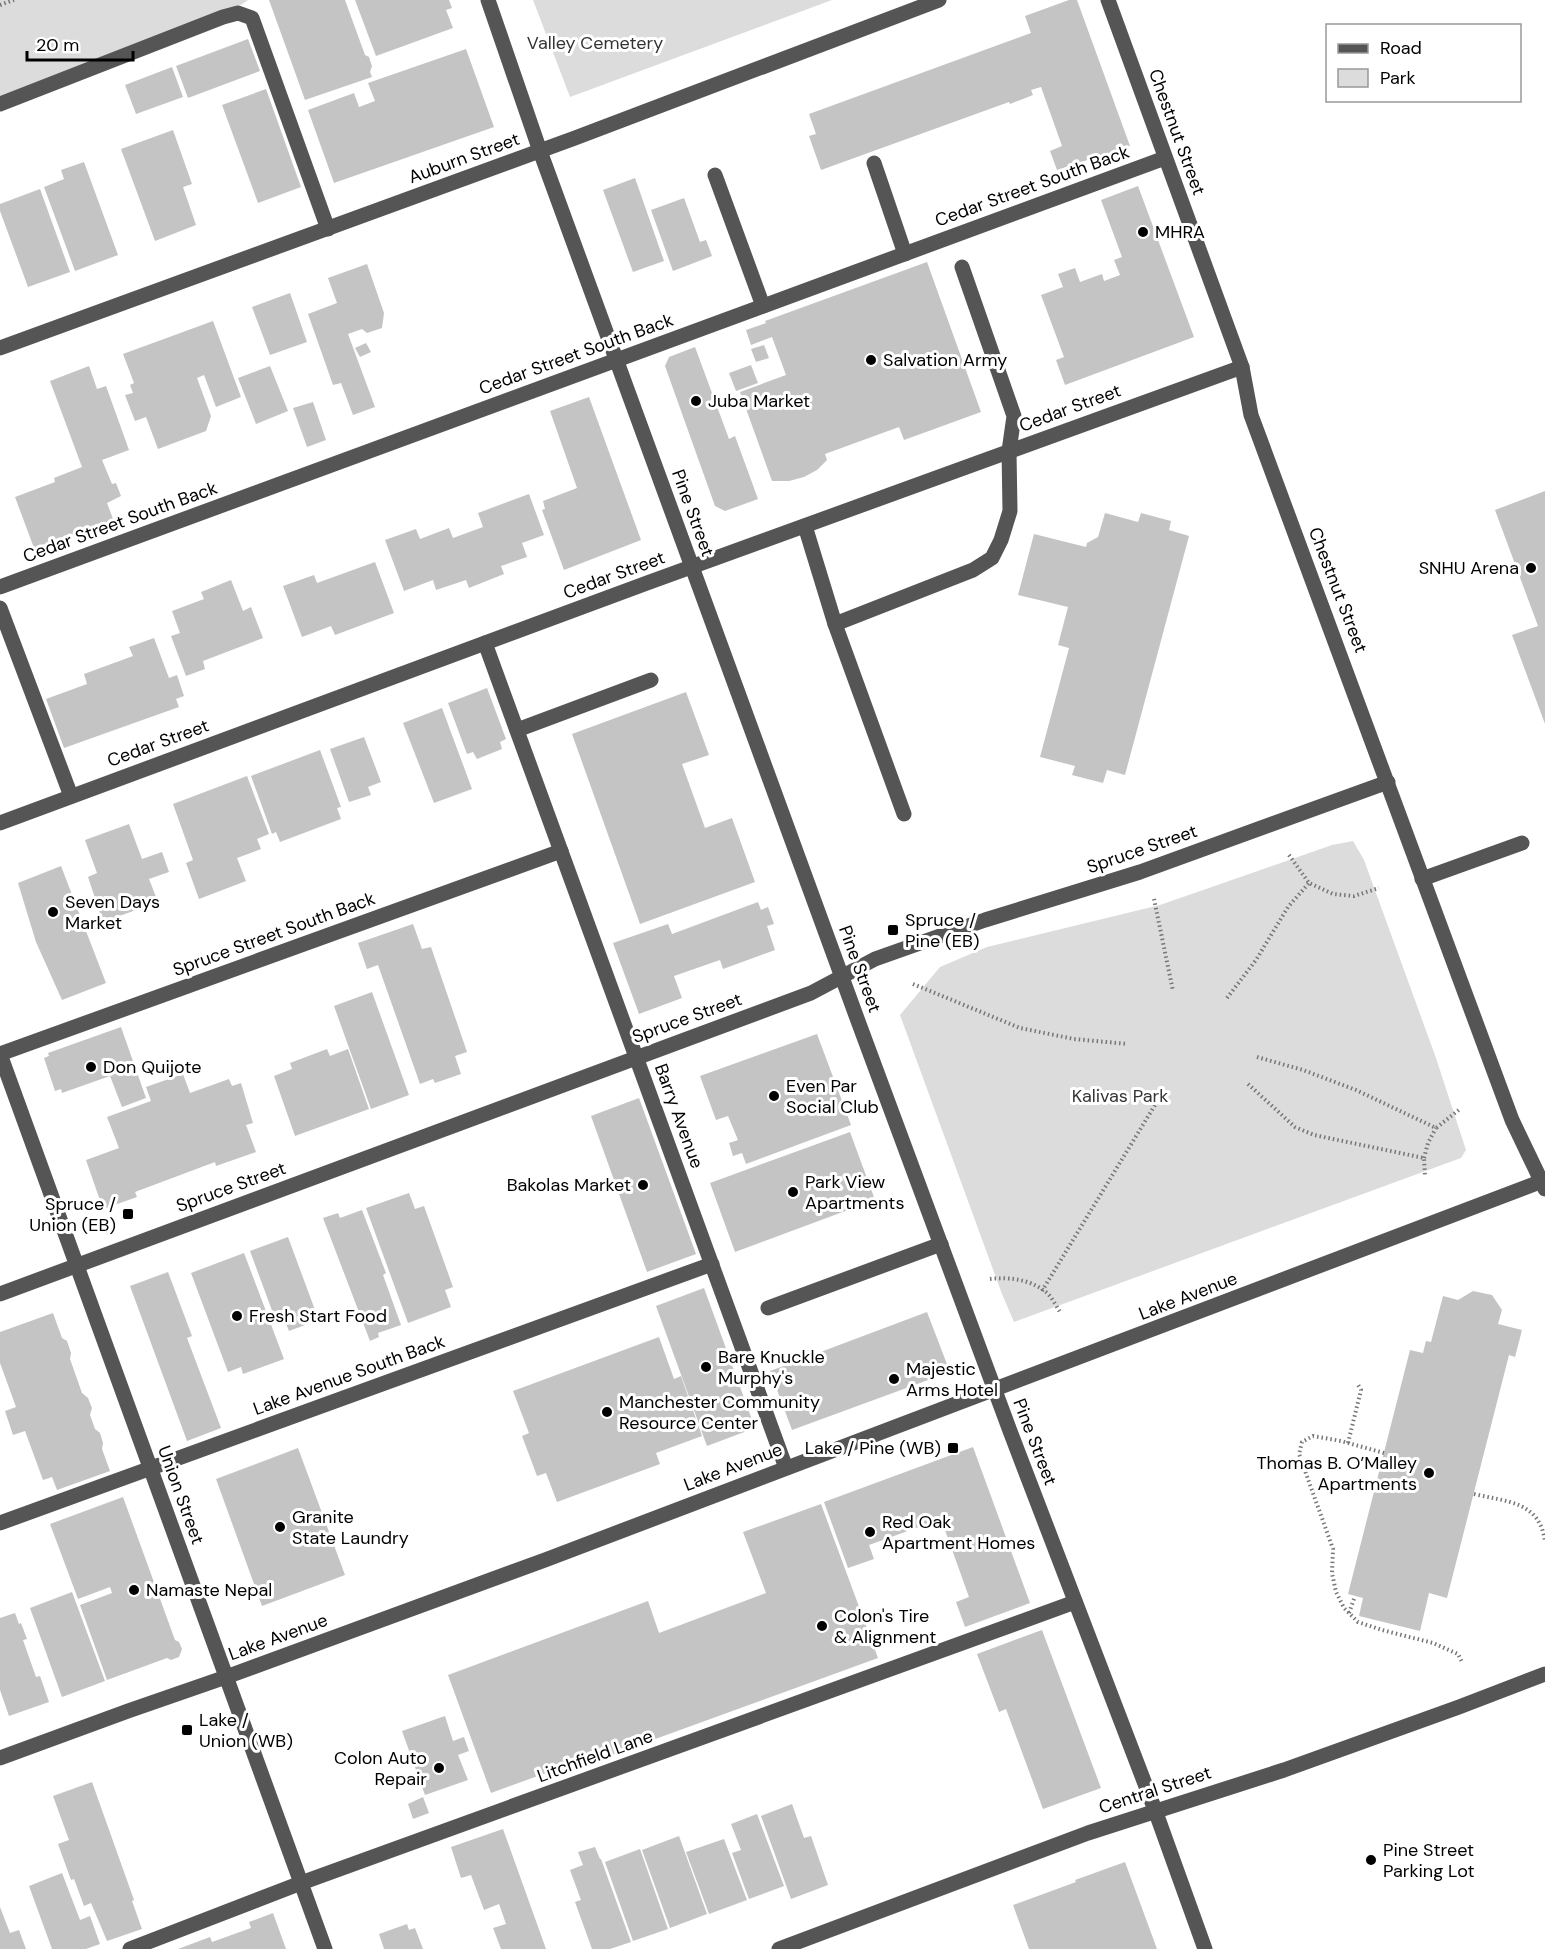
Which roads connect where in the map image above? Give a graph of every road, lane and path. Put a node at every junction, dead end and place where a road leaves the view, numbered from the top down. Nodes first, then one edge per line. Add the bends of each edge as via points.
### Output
1 (14, 0) edge
2 (488, 0) edge
3 (939, 0) edge
4 (1108, 0) edge
5 (0, 5) edge
6 (0, 104) edge
7 (540, 151) junction
8 (1166, 158) junction
9 (874, 163) dead end
10 (715, 175) dead end
11 (328, 229) junction
12 (905, 254) junction
13 (962, 267) dead end
14 (764, 306) junction
15 (0, 348) edge
16 (618, 360) junction
17 (1242, 367) junction
18 (1009, 451) junction
19 (805, 526) junction
20 (692, 567) junction
21 (0, 587) edge
22 (0, 608) edge
23 (836, 624) junction
24 (485, 643) junction
25 (651, 680) dead end
26 (517, 730) junction
27 (1388, 782) junction
28 (71, 796) junction
29 (904, 814) dead end
30 (0, 823) edge
31 (1522, 843) dead end
32 (561, 851) junction
33 (1289, 855) dead end
34 (1422, 879) junction
35 (1309, 883) junction
36 (1379, 888) dead end
37 (1154, 899) dead end
38 (842, 976) junction
39 (913, 984) dead end
40 (1173, 990) dead end
41 (1227, 998) dead end
42 (1128, 1044) dead end
43 (0, 1054) edge
44 (636, 1057) junction
45 (1257, 1057) dead end
46 (1248, 1084) dead end
47 (1155, 1105) dead end
48 (1460, 1109) dead end
49 (1436, 1128) junction
50 (1424, 1158) junction
51 (1425, 1176) dead end
52 (1544, 1184) edge
53 (941, 1244) junction
54 (712, 1264) junction
55 (77, 1266) junction
56 (990, 1279) dead end
57 (1042, 1291) junction
58 (0, 1294) edge
59 (768, 1308) dead end
60 (1060, 1312) dead end
61 (1357, 1383) dead end
62 (995, 1389) junction
63 (1348, 1443) junction
64 (1384, 1453) dead end
65 (150, 1468) junction
66 (786, 1468) junction
67 (1474, 1494) dead end
68 (0, 1523) edge
69 (1545, 1542) edge
70 (1355, 1596) dead end
71 (1075, 1602) junction
72 (1349, 1613) junction
73 (1462, 1662) dead end
74 (1545, 1674) edge
75 (226, 1677) junction
76 (0, 1758) edge
77 (1155, 1810) junction
78 (301, 1883) junction
79 (130, 1949) edge
80 (325, 1949) edge
81 (779, 1949) edge
82 (1205, 1949) edge

1 - 5 path
2 - 7 street, Pine Street
3 - 7 street, Auburn Street
4 - 8 street, Chestnut Street
6 - 11 street via 224,17 238,14 252,18
7 - 11 street, Auburn Street
7 - 16 street, Pine Street
8 - 12 street, Cedar Street South Back
8 - 17 street, Chestnut Street
9 - 12 street
10 - 14 street
11 - 15 street, Auburn Street
12 - 14 street, Cedar Street South Back
13 - 18 street via 1014,416
14 - 16 street, Cedar Street South Back
16 - 20 street, Pine Street
16 - 21 street, Cedar Street South Back
17 - 18 street, Cedar Street
17 - 27 street, Chestnut Street via 1251,415
18 - 19 street, Cedar Street
18 - 23 street via 1010,510 992,558 973,570
19 - 20 street, Cedar Street
19 - 23 street
20 - 24 street, Cedar Street
20 - 38 street, Pine Street
22 - 28 street
23 - 29 street
24 - 26 street, Barry Avenue
24 - 28 street, Cedar Street
25 - 26 street
26 - 32 street, Barry Avenue
27 - 34 street, Chestnut Street
27 - 38 street, Spruce Street via 1140,872 874,959
28 - 30 street, Cedar Street
31 - 34 street
32 - 43 street, Spruce Street South Back
32 - 44 street, Barry Avenue
33 - 35 path
34 - 52 street, Chestnut Street via 1512,1120
35 - 36 path via 1333,894 1354,896
35 - 41 path
37 - 40 path
38 - 44 street, Spruce Street via 811,993
38 - 53 street, Pine Street
39 - 42 path via 1020,1028
43 - 55 street, Union Street
44 - 54 street, Barry Avenue
44 - 55 street, Spruce Street
45 - 49 path via 1356,1090
46 - 50 path via 1295,1127 1314,1135
47 - 57 path
48 - 49 path
49 - 50 path
50 - 51 path
52 - 62 street, Lake Avenue
53 - 59 street
53 - 62 street, Pine Street
54 - 65 street, Lake Avenue South Back
54 - 66 street, Barry Avenue
55 - 58 street, Spruce Street
55 - 65 street, Union Street
56 - 57 path via 1011,1277
57 - 60 path
61 - 63 path via 1361,1390
62 - 66 street, Lake Avenue
62 - 71 street, Pine Street
63 - 64 path
63 - 72 path via 1313,1436 1302,1442 1299,1454 1333,1549 1336,1592
65 - 68 street, Lake Avenue South Back
65 - 75 street, Union Street
66 - 75 street, Lake Avenue
67 - 69 path via 1521,1505 1538,1518
70 - 72 path
71 - 77 street, Pine Street
71 - 78 street, Litchfield Lane
72 - 73 path via 1359,1622 1433,1643 1458,1654
74 - 77 street, Central Street via 1284,1770
75 - 76 street, Lake Avenue
75 - 78 street, Union Street
77 - 81 street, Central Street
77 - 82 street, Pine Street
78 - 79 street, Litchfield Lane
78 - 80 street, Union Street

